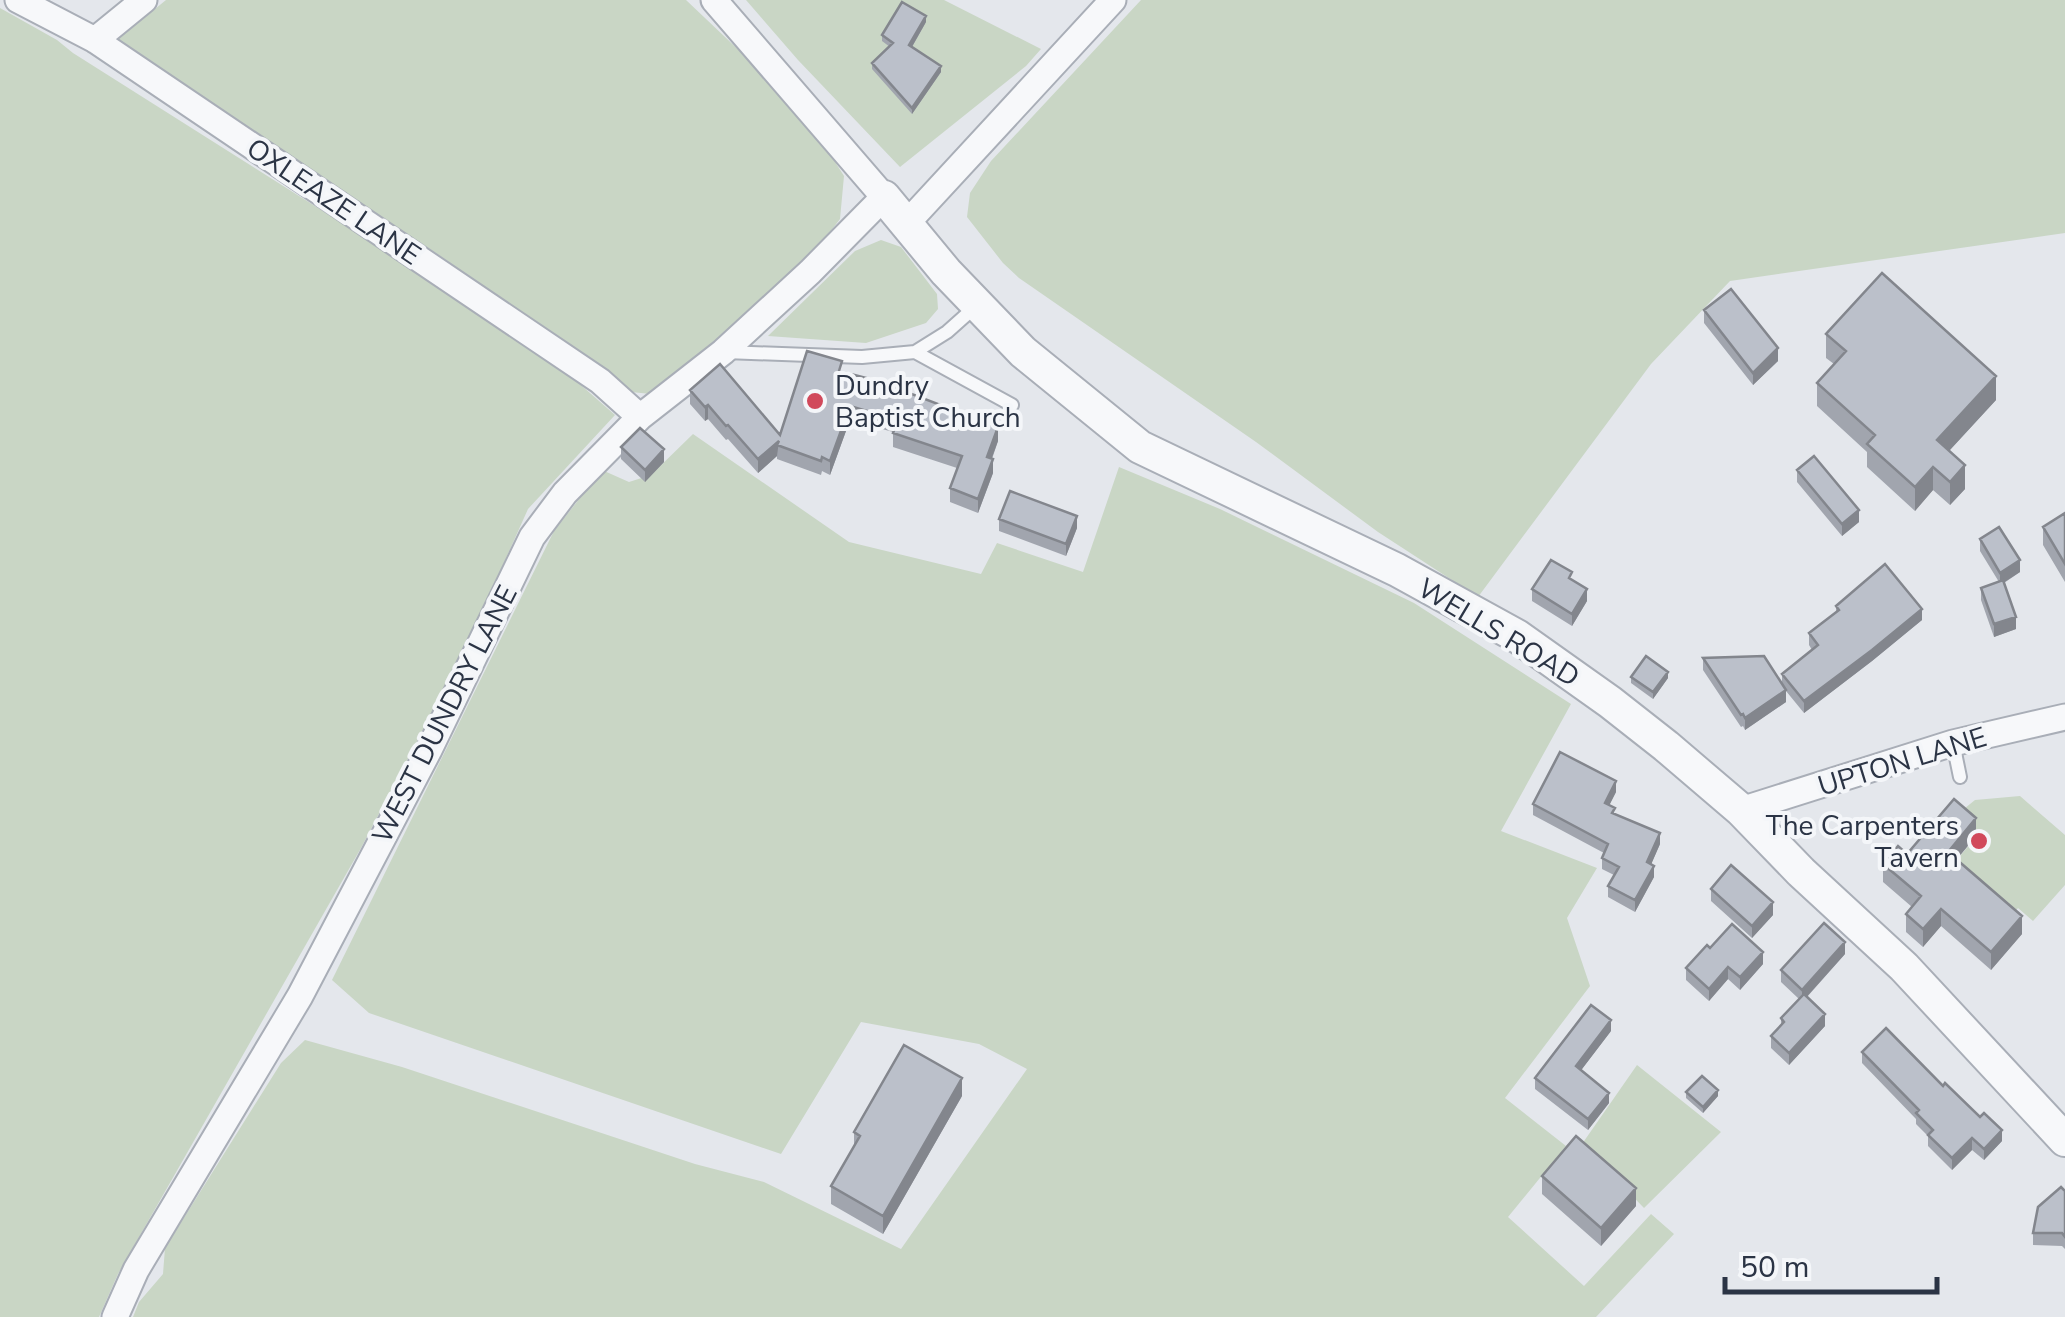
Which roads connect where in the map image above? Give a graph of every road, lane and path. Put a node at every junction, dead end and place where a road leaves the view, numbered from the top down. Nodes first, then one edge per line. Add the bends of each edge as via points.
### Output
1 (18, 0) edge
2 (144, 0) edge
3 (714, 0) edge
4 (1114, 0) edge
5 (95, 40) junction
6 (884, 197) junction
7 (907, 223) junction
8 (978, 305) junction
9 (723, 352) junction
10 (915, 352) junction
11 (1012, 405) dead end
12 (640, 418) junction
13 (2065, 716) edge
14 (1953, 744) junction
15 (1960, 777) dead end
16 (1741, 810) junction
17 (2065, 1140) edge
18 (115, 1317) edge

1 - 5 street, OXLEAZE LANE
2 - 5 street
3 - 6 street
4 - 7 street
5 - 12 street, OXLEAZE LANE via 600,381
6 - 7 street, WELLS ROAD
6 - 9 street, WEST DUNDRY LANE
7 - 8 street, WELLS ROAD
8 - 10 lane
8 - 16 street, WELLS ROAD via 1022,352 1140,447 1397,570 1517,636
9 - 10 lane
9 - 12 street, WEST DUNDRY LANE
10 - 11 lane
12 - 18 street, WEST DUNDRY LANE via 565,493 532,537 300,996 136,1270
13 - 14 street, UPTON LANE
14 - 15 lane
14 - 16 street, UPTON LANE
16 - 17 street, WELLS ROAD via 1904,967

